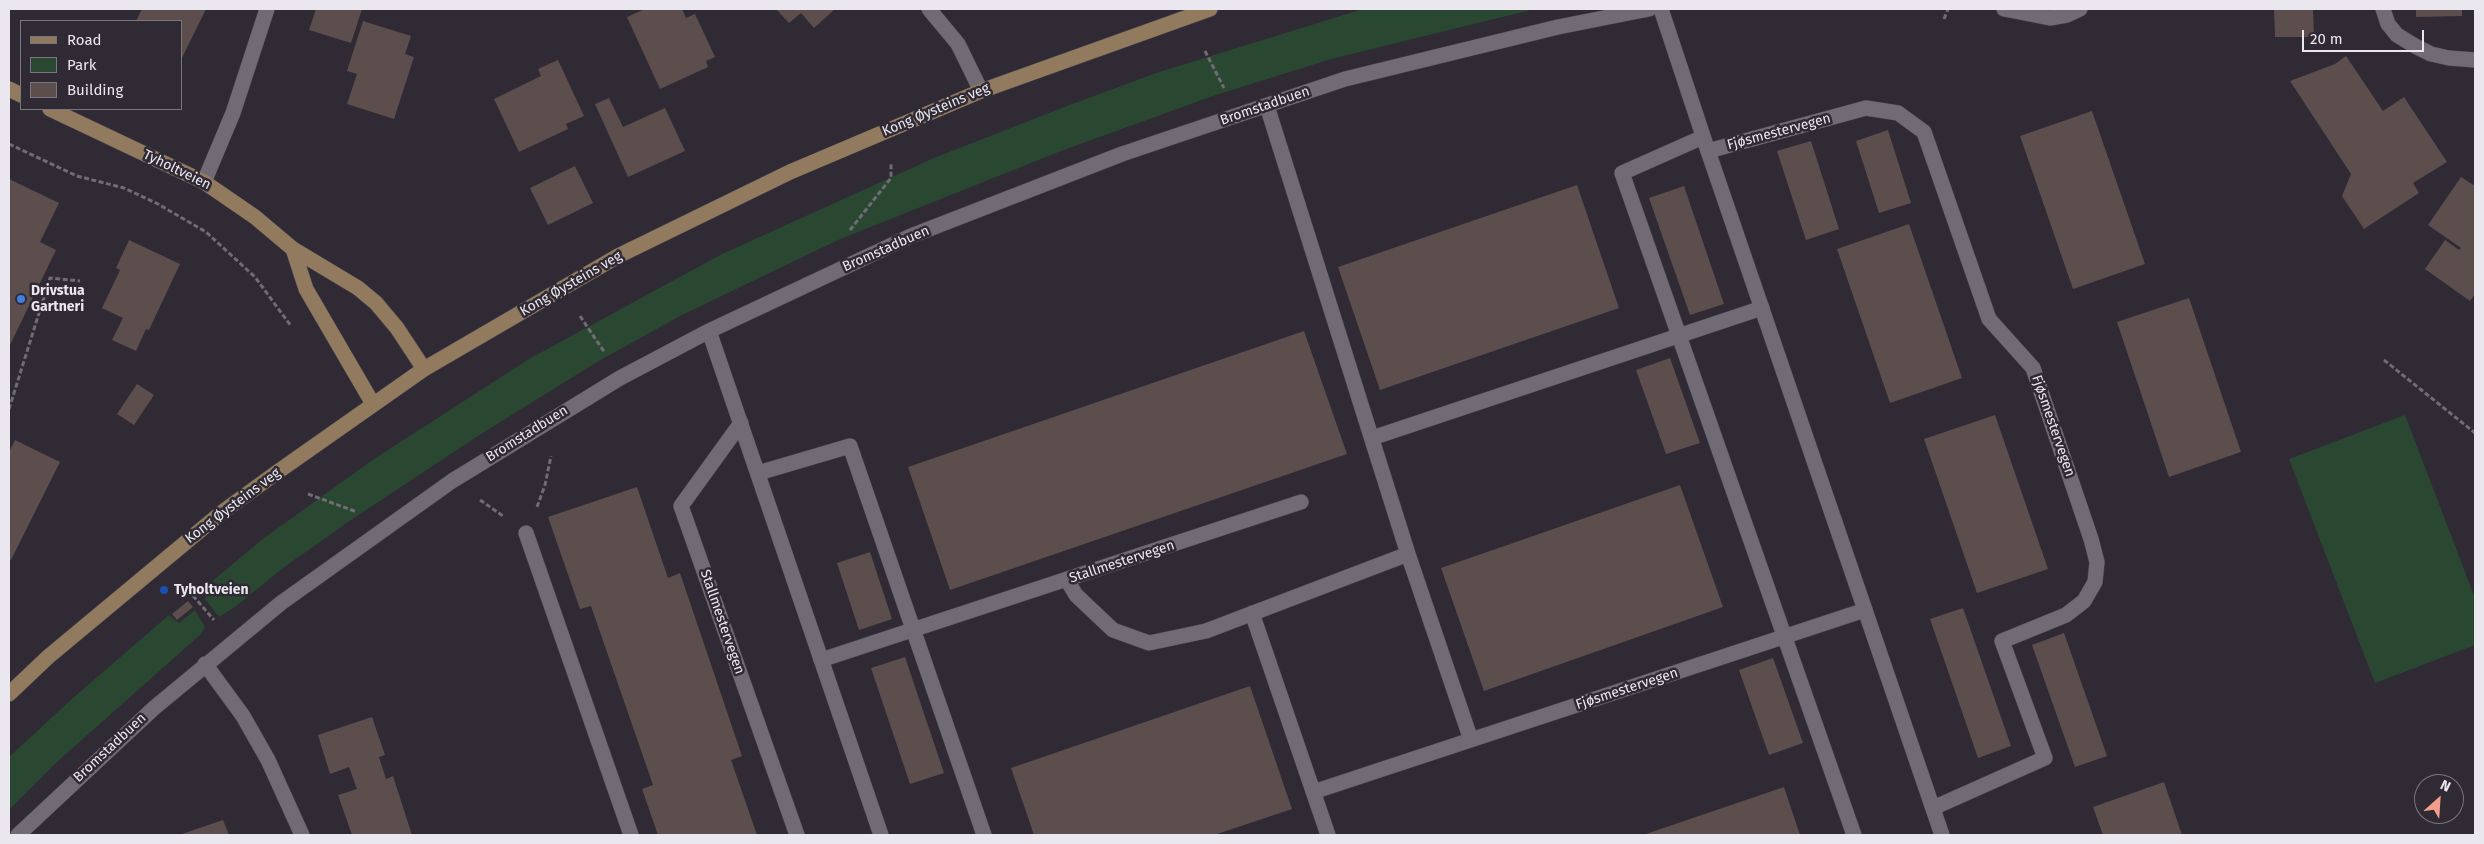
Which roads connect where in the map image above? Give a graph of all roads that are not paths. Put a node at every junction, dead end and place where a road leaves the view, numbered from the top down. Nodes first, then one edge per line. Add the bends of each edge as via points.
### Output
1 (267, 9) edge
2 (929, 9) edge
3 (1210, 9) edge
4 (1649, 9) edge
5 (1661, 9) edge
6 (2004, 9) edge
7 (2080, 9) edge
8 (2383, 9) edge
9 (2475, 60) edge
10 (981, 91) junction
11 (1267, 106) junction
12 (52, 110) edge
13 (1705, 144) junction
14 (204, 182) junction
15 (293, 250) junction
16 (1762, 308) junction
17 (709, 331) junction
18 (1678, 337) junction
19 (424, 369) junction
20 (373, 404) junction
21 (741, 423) junction
22 (1372, 438) junction
23 (758, 473) junction
24 (1301, 502) dead end
25 (526, 533) road end
26 (1408, 554) junction
27 (1067, 580) junction
28 (1865, 610) junction
29 (1252, 613) junction
30 (914, 631) junction
31 (1784, 638) junction
32 (821, 660) junction
33 (205, 664) junction
34 (9, 694) edge
35 (1471, 740) junction
36 (1313, 792) junction
37 (1933, 808) junction
38 (18, 835) edge
39 (302, 835) edge
40 (631, 835) edge
41 (797, 835) edge
42 (881, 835) edge
43 (984, 835) edge
44 (1328, 835) edge
45 (1854, 835) edge
46 (1942, 835) edge

1 - 14 street via 233,114
2 - 10 street via 958,44
3 - 10 main road, Kong Øysteins veg
4 - 11 street, Bromstadbuen via 1558,27 1345,79
5 - 13 street, Fjøsmestervegen
6 - 7 street via 2050,18
8 - 9 street via 2388,24 2397,35 2415,46 2431,54
10 - 19 main road, Kong Øysteins veg via 790,172 626,252
11 - 17 street, Bromstadbuen via 1122,154 911,236
11 - 22 street
12 - 14 main road, Tyholtveien
13 - 16 street, Fjøsmestervegen
13 - 18 street, Fjøsmestervegen via 1622,173
13 - 37 street, Fjøsmestervegen via 1866,108 1898,113 1924,132 1989,318 2033,368 2092,539 2097,562 2095,582 2084,601 2066,615 2002,641 2045,758
14 - 15 main road, Tyholtveien via 255,217
15 - 19 main road, Tyholtveien via 358,288 376,303
15 - 20 main road via 306,289
16 - 18 street
16 - 28 street, Fjøsmestervegen
17 - 21 street
17 - 33 street, Bromstadbuen via 638,368 452,481 281,603
18 - 22 street
18 - 31 street, Fjøsmestervegen
19 - 20 main road, Kong Øysteins veg
20 - 34 main road, Kong Øysteins veg via 221,513 48,657
21 - 23 street
21 - 41 street, Stallmestervegen via 681,506
22 - 26 street
23 - 30 street via 850,446
23 - 32 street
24 - 27 street, Stallmestervegen
25 - 40 street
26 - 29 street
26 - 35 street
27 - 29 street via 1076,595 1113,630 1149,643 1206,631
27 - 30 street, Stallmestervegen
28 - 31 street, Fjøsmestervegen
28 - 37 street, Fjøsmestervegen
29 - 36 street
30 - 32 street, Stallmestervegen
30 - 43 street
31 - 35 street, Fjøsmestervegen
31 - 45 street, Fjøsmestervegen
32 - 42 street
33 - 38 street, Bromstadbuen
33 - 39 street via 243,716 264,752
35 - 36 street, Fjøsmestervegen
36 - 44 street
37 - 46 street, Fjøsmestervegen

